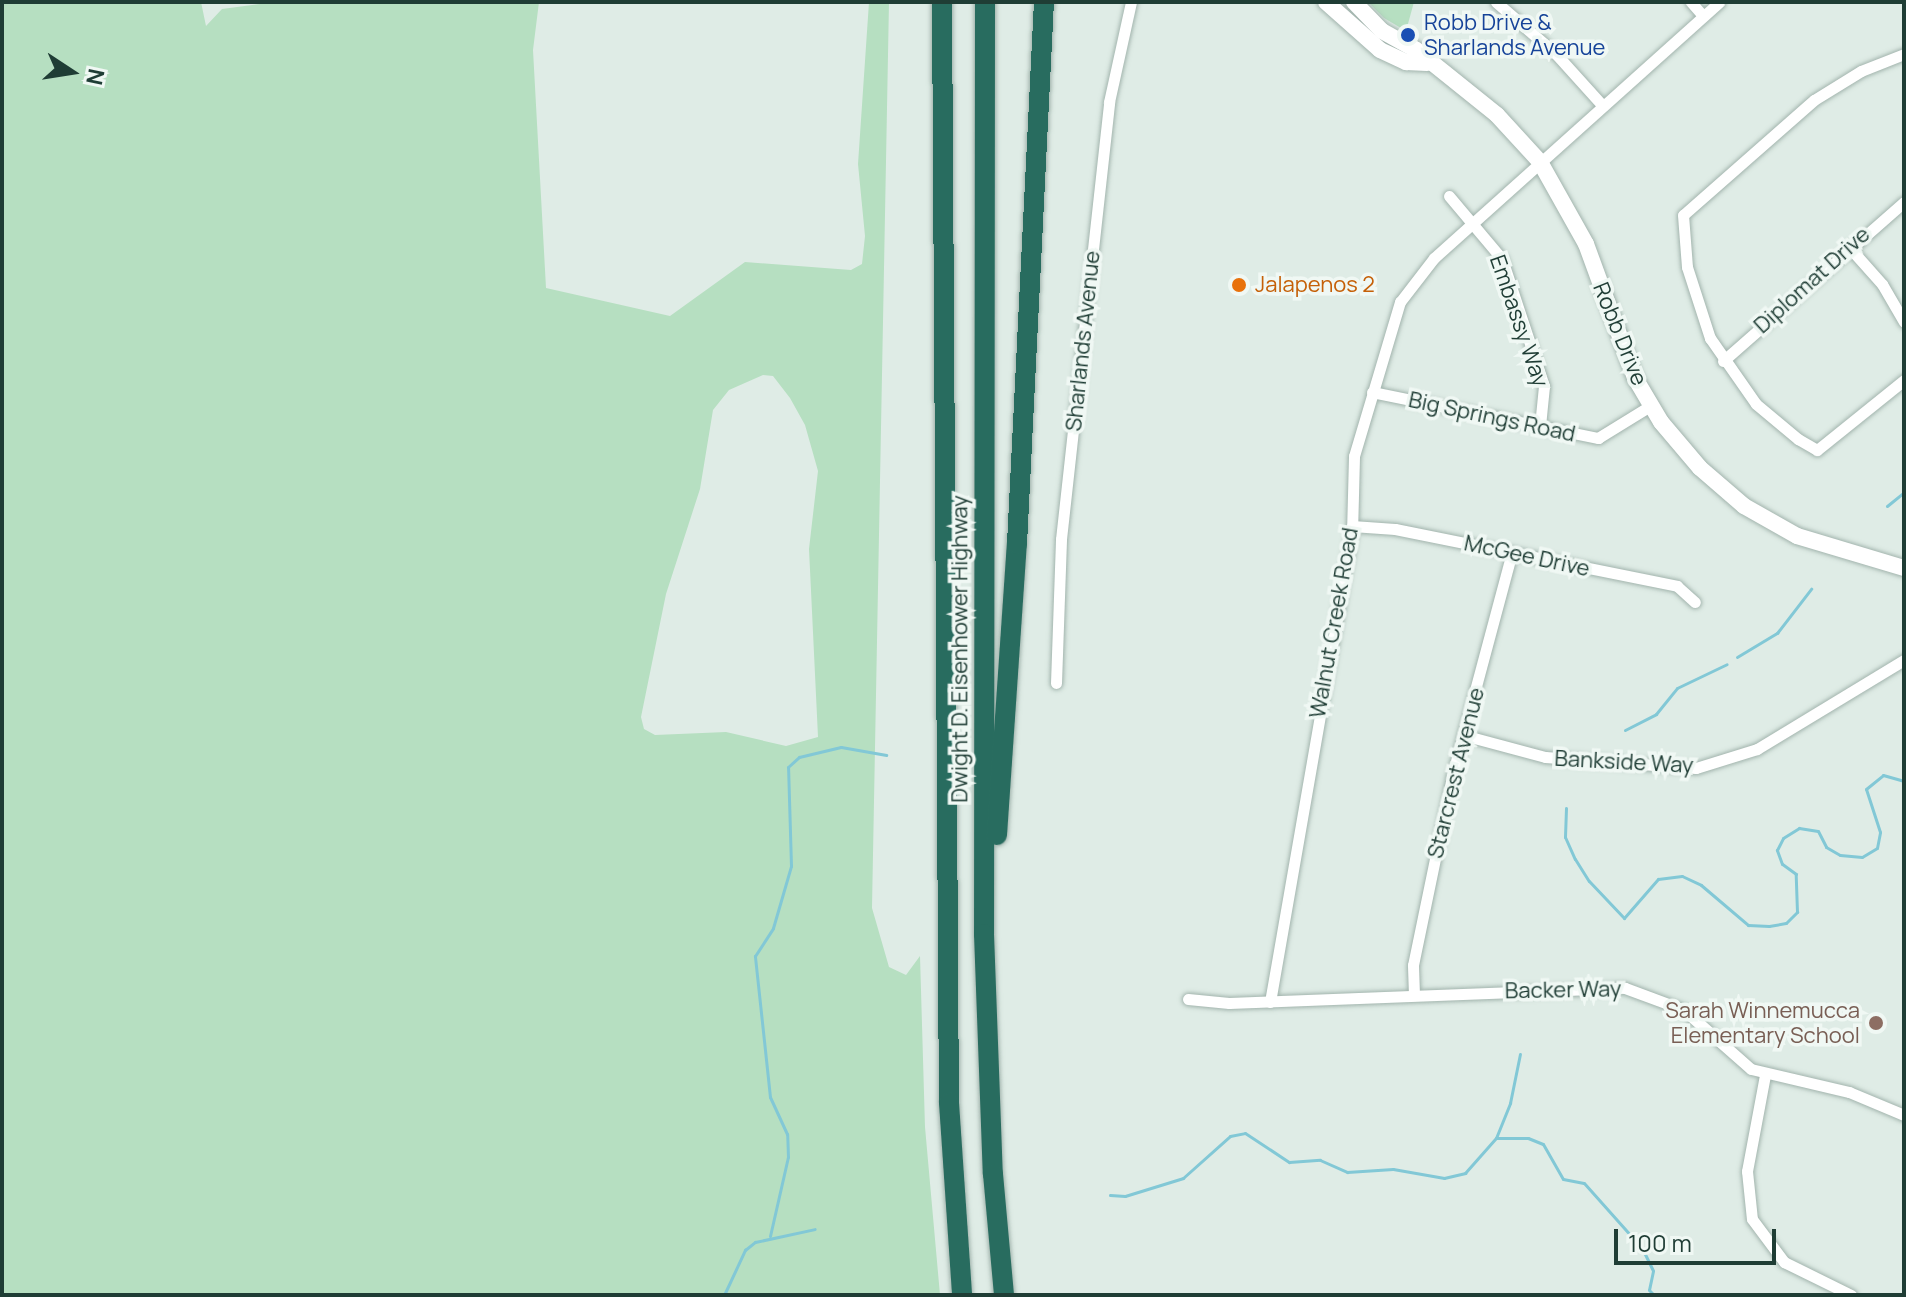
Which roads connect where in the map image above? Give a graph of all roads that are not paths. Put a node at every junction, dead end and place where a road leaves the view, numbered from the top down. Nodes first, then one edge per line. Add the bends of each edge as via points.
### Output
1 (942, 2) edge
2 (985, 2) edge
3 (1044, 2) edge
4 (1131, 2) edge
5 (1326, 2) edge
6 (1354, 2) edge
7 (1496, 2) edge
8 (1691, 2) edge
9 (1719, 2) edge
10 (1703, 16) junction
11 (1904, 54) edge
12 (1427, 63) junction
13 (1603, 106) junction
14 (1540, 162) junction
15 (1449, 196) dead end
16 (1904, 202) edge
17 (1473, 222) junction
18 (1849, 247) junction
19 (1904, 322) edge
20 (1723, 361) junction
21 (1904, 380) edge
22 (1372, 392) junction
23 (1650, 406) junction
24 (1540, 426) junction
25 (1352, 526) junction
26 (1512, 552) junction
27 (1904, 568) edge
28 (1695, 602) dead end
29 (1904, 660) edge
30 (1056, 683) dead end
31 (1463, 735) junction
32 (984, 934) junction
33 (1414, 995) junction
34 (1188, 999) dead end
35 (1270, 1002) junction
36 (1765, 1075) junction
37 (1904, 1115) edge
38 (962, 1295) edge
39 (1004, 1295) edge
40 (1851, 1295) edge

1 - 38 highway, Dwight D. Eisenhower Highway via 949,1103
2 - 32 highway, Dwight D. Eisenhower Highway
3 - 32 highway via 1017,544 996,843
4 - 30 street, Sharlands Avenue via 1109,102 1061,539
5 - 12 main road, Robb Drive via 1380,50 1406,62
6 - 12 main road, Robb Drive
7 - 13 street via 1556,54
8 - 10 street
9 - 10 street, Walnut Creek Road
10 - 13 street, Walnut Creek Road
11 - 20 street via 1861,71 1814,100 1683,215 1692,291
12 - 14 main road, Robb Drive via 1497,115
13 - 14 street, Walnut Creek Road
14 - 17 street, Walnut Creek Road
14 - 23 main road, Robb Drive via 1573,215 1623,351
15 - 17 street, Embassy Way
16 - 18 street, Diplomat Drive
17 - 22 street, Walnut Creek Road via 1421,270 1405,294
17 - 24 street, Embassy Way via 1502,259 1540,371 1545,397
18 - 19 street via 1882,284
18 - 20 street, Diplomat Drive
20 - 21 street via 1765,412 1817,450
22 - 24 street, Big Springs Road
22 - 25 street, Walnut Creek Road via 1352,469
23 - 24 street, Big Springs Road via 1598,438
23 - 27 main road, Robb Drive via 1700,468 1770,522 1827,549
25 - 26 street, McGee Drive
25 - 35 street, Walnut Creek Road
26 - 28 street, McGee Drive via 1677,586
26 - 31 street, Starcrest Avenue
29 - 31 street, Bankside Way via 1757,749 1696,768 1545,757
31 - 33 street, Starcrest Avenue via 1413,965
32 - 39 highway, Dwight D. Eisenhower Highway via 993,1174
33 - 35 street, Backer Way
33 - 36 street, Backer Way via 1590,986 1632,989 1684,1010 1739,1062
34 - 35 street, Backer Way
36 - 37 street, Backer Way via 1849,1092
36 - 40 street via 1747,1171 1752,1219 1784,1262

